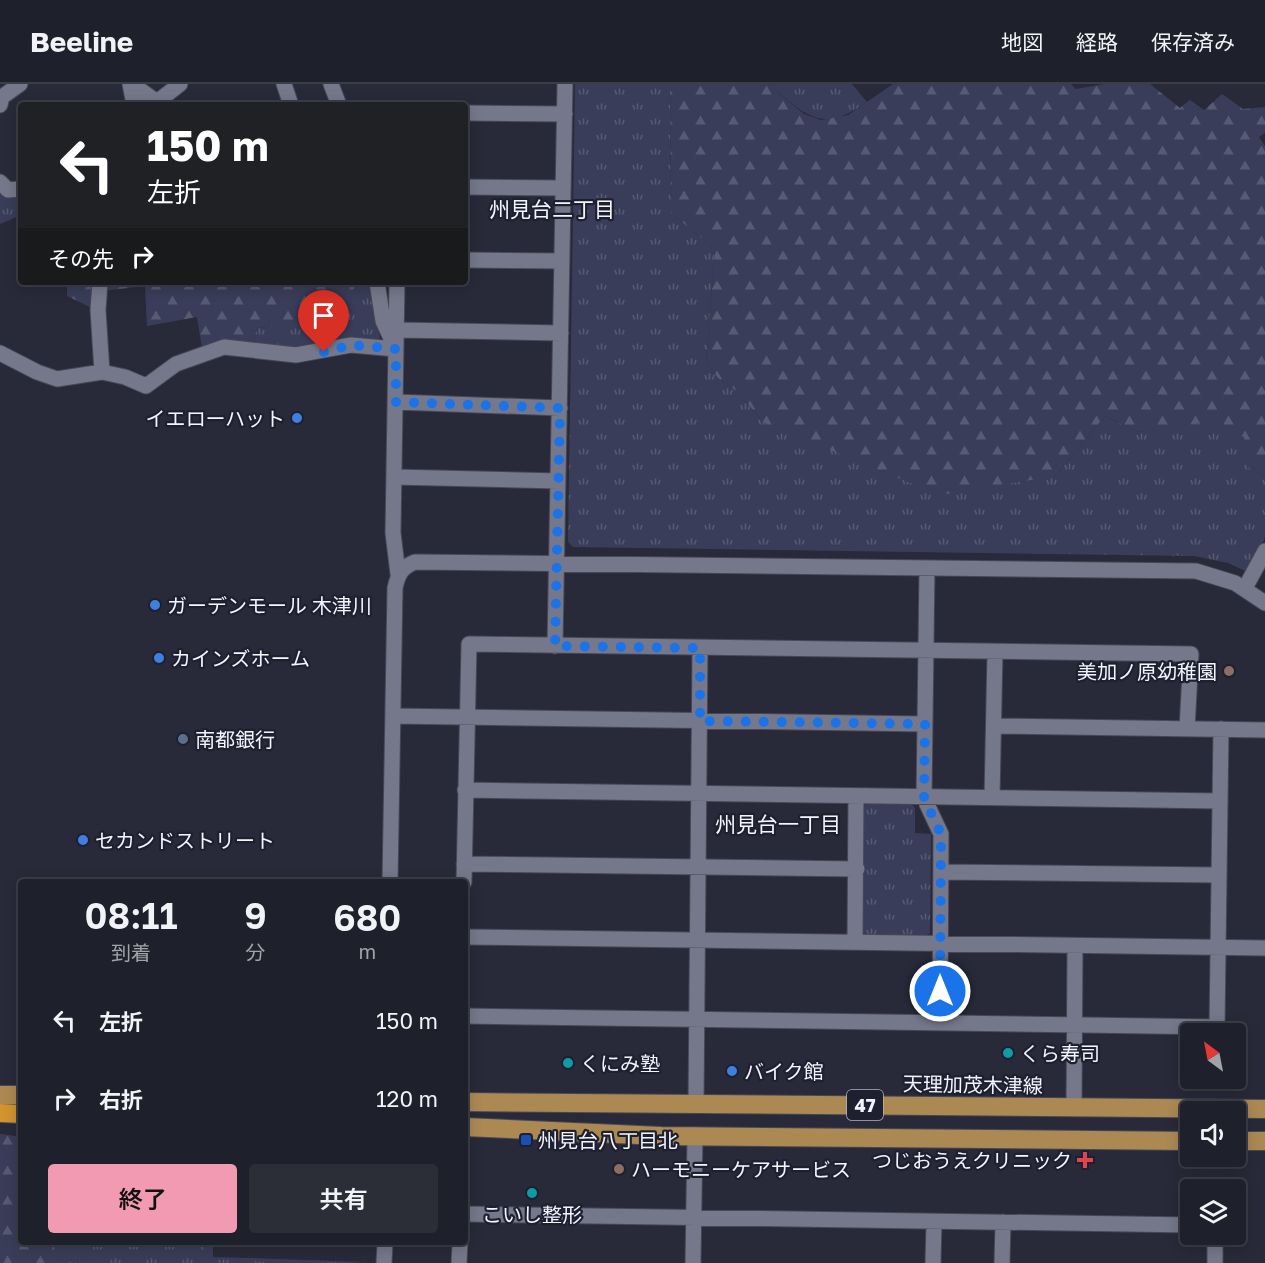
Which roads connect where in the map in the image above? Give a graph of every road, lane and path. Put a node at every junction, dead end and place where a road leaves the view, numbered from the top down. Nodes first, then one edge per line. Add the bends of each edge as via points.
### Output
1 (20, 84) edge
2 (131, 84) edge
3 (180, 84) edge
4 (284, 84) edge
5 (331, 84) edge
6 (565, 84) edge
7 (134, 102) edge
8 (290, 102) edge
9 (338, 102) edge
10 (0, 105) edge
11 (468, 113) edge
12 (565, 114) junction
13 (0, 182) edge
14 (468, 187) edge
15 (563, 188) junction
16 (18, 189) edge
17 (468, 260) edge
18 (562, 261) junction
19 (100, 285) edge
20 (377, 285) edge
21 (397, 285) edge
22 (397, 330) junction
23 (561, 333) junction
24 (396, 349) junction
25 (0, 353) edge
26 (102, 372) junction
27 (396, 402) junction
28 (560, 408) junction
29 (394, 477) junction
30 (558, 481) junction
31 (1265, 551) edge
32 (557, 563) junction
33 (927, 568) junction
34 (398, 574) junction
35 (1245, 588) junction
36 (1265, 603) edge
37 (555, 646) junction
38 (700, 648) junction
39 (926, 651) junction
40 (995, 652) junction
41 (393, 716) junction
42 (466, 717) junction
43 (700, 721) junction
44 (925, 724) junction
45 (994, 726) junction
46 (1187, 729) junction
47 (1221, 729) junction
48 (1265, 730) edge
49 (465, 790) junction
50 (699, 795) junction
51 (856, 796) junction
52 (924, 798) junction
53 (992, 798) junction
54 (1220, 801) junction
55 (464, 864) junction
56 (698, 867) junction
57 (857, 869) junction
58 (941, 872) junction
59 (1219, 875) junction
60 (390, 879) edge
61 (464, 879) edge
62 (468, 936) edge
63 (698, 941) junction
64 (855, 942) junction
65 (940, 944) junction
66 (1075, 946) junction
67 (1218, 948) junction
68 (1265, 948) edge
69 (468, 1016) edge
70 (697, 1019) junction
71 (940, 1021) junction
72 (1075, 1025) junction
73 (0, 1095) edge
74 (18, 1095) edge
75 (468, 1102) edge
76 (696, 1103) junction
77 (0, 1106) edge
78 (18, 1106) edge
79 (1074, 1108) junction
80 (1265, 1109) edge
81 (0, 1113) edge
82 (18, 1114) edge
83 (0, 1121) edge
84 (18, 1122) edge
85 (468, 1127) edge
86 (695, 1136) junction
87 (1180, 1141) edge
88 (1246, 1141) edge
89 (1265, 1141) edge
90 (468, 1214) edge
91 (693, 1218) junction
92 (934, 1222) junction
93 (1003, 1222) junction
94 (1180, 1226) edge
95 (385, 1245) edge
96 (460, 1245) edge
97 (1215, 1245) edge
98 (384, 1263) edge
99 (459, 1263) edge
100 (693, 1263) edge
101 (933, 1263) edge
102 (1002, 1263) edge
103 (1215, 1263) edge

1 - 10 street via 2,97
2 - 3 street via 157,102
2 - 7 street
4 - 8 street
5 - 9 street
6 - 12 street
11 - 12 street
12 - 15 street
13 - 16 street via 8,190
14 - 15 street
15 - 18 street
17 - 18 street
18 - 23 street
19 - 26 street
20 - 24 street via 383,321
21 - 22 street
22 - 23 street
22 - 24 street
23 - 28 street
24 - 26 street via 351,345 296,355 224,347 176,364 146,386 125,376
24 - 27 street
25 - 26 street via 57,379
27 - 28 street
27 - 29 street
28 - 30 street
29 - 30 street
29 - 34 street
30 - 32 street
31 - 35 street
32 - 33 street
32 - 34 street via 426,561 407,565
32 - 37 street
33 - 35 street via 1196,571
33 - 39 street
34 - 41 street
35 - 36 street
37 - 38 street
37 - 42 street via 469,644
38 - 39 street
38 - 43 street
39 - 40 street
39 - 44 street
40 - 45 street
40 - 46 street via 1191,654
41 - 42 street
41 - 60 street
42 - 43 street
42 - 49 street
43 - 44 street
43 - 50 street
44 - 52 street
45 - 46 street
45 - 53 street
46 - 47 street
47 - 48 street
47 - 54 street
49 - 50 street
49 - 55 street
50 - 51 street
50 - 56 street
51 - 52 street
51 - 57 street
52 - 53 street
52 - 58 street via 941,834
53 - 54 street
54 - 59 street
55 - 56 street
55 - 61 street
56 - 57 street
56 - 63 street
57 - 64 street
58 - 59 street
58 - 65 street
59 - 67 street
62 - 63 street
63 - 64 street
63 - 70 street
64 - 65 street
65 - 66 street
65 - 71 street
66 - 67 street
66 - 72 street
67 - 68 street
67 - 72 street via 1217,1027
69 - 70 street
70 - 71 street
70 - 76 street
71 - 72 street
72 - 79 street
73 - 74 main road
75 - 76 main road, 天理加茂木津線 / 47
76 - 79 main road, 天理加茂木津線 / 47
77 - 78 highway
79 - 80 main road, 天理加茂木津線 / 47
81 - 82 highway
83 - 84 main road
85 - 86 main road, 47
86 - 87 main road, 47
86 - 91 street
88 - 89 main road
90 - 91 street
91 - 92 street
91 - 100 street
92 - 93 street
92 - 101 street
93 - 94 street
93 - 102 street
95 - 98 street
96 - 99 street
97 - 103 street

